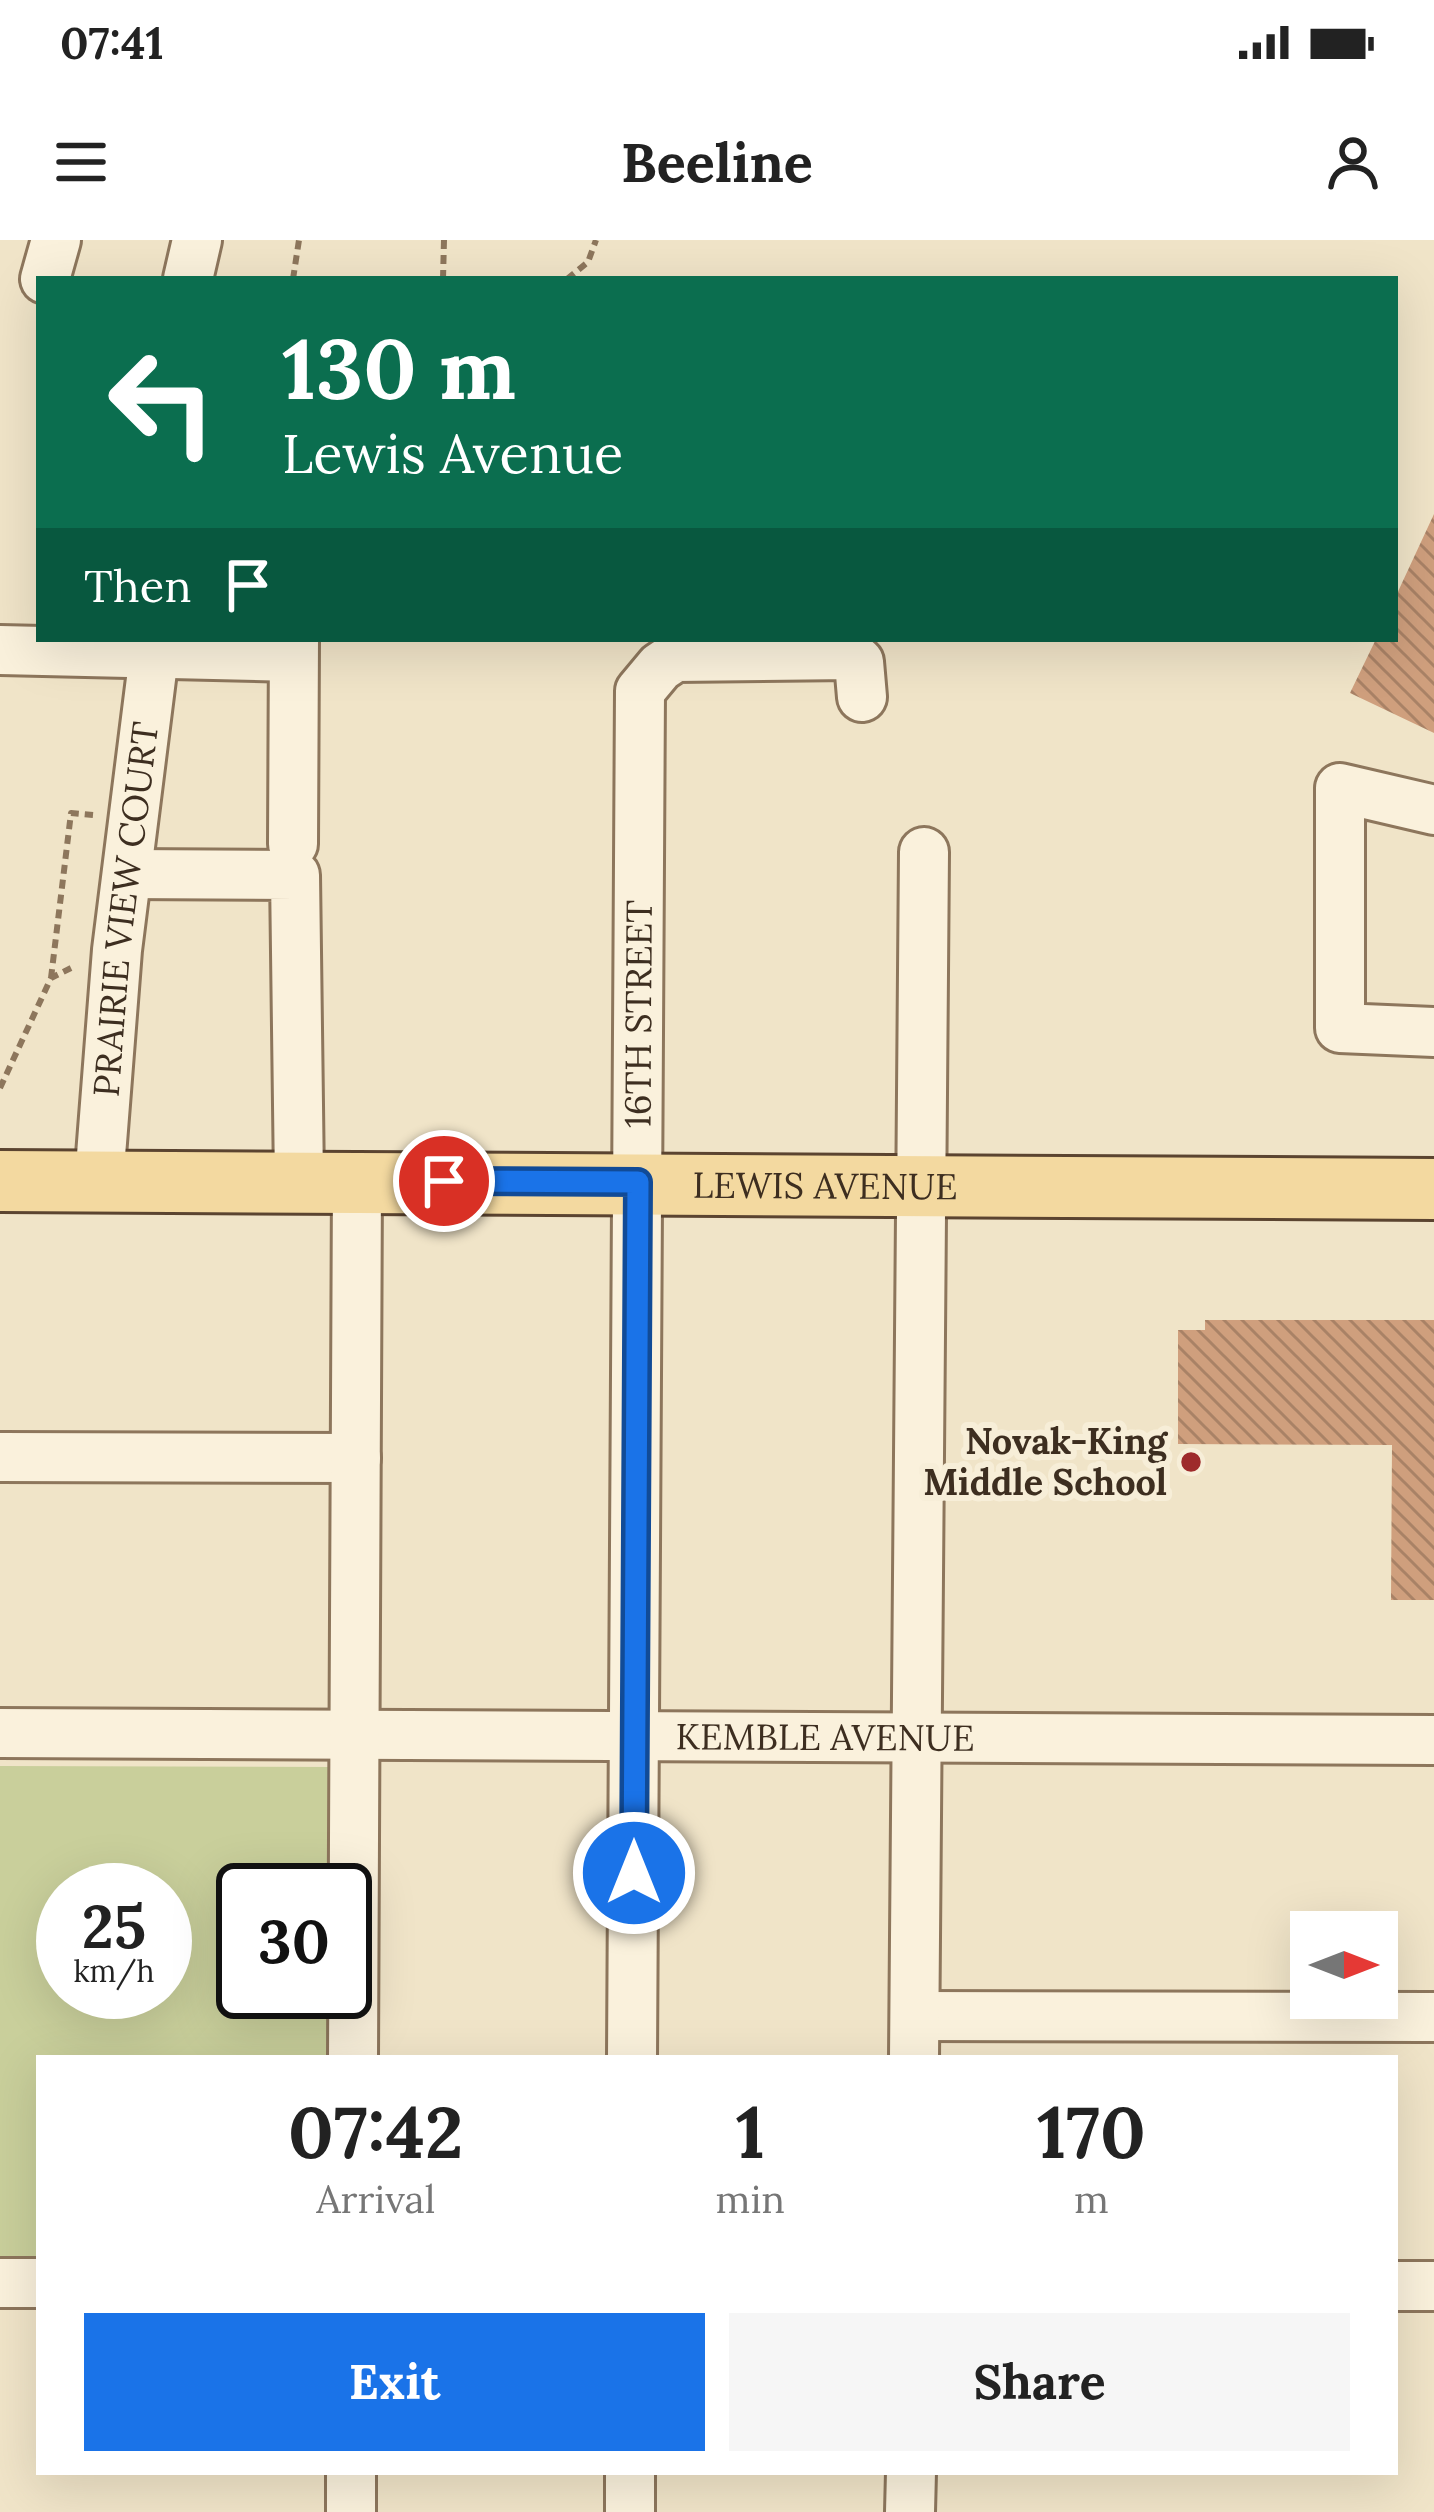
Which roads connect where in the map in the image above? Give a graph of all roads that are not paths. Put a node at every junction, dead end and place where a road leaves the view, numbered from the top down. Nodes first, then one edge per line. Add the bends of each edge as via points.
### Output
1 (56, 240) edge
2 (196, 240) edge
3 (46, 276) edge
4 (189, 276) edge
5 (26, 646) edge
6 (155, 648) edge
7 (294, 648) edge
8 (862, 698) dead end
9 (1434, 810) edge
10 (293, 844) dead end
11 (925, 852) dead end
12 (127, 874) junction
13 (1434, 1032) edge
14 (0, 1181) edge
15 (99, 1181) junction
16 (328, 1181) junction
17 (638, 1182) junction
18 (922, 1184) junction
19 (1434, 1189) edge
20 (0, 1457) edge
21 (356, 1458) junction
22 (0, 1733) edge
23 (354, 1734) junction
24 (634, 1735) junction
25 (917, 1737) junction
26 (1434, 1740) edge
27 (1434, 2018) edge
28 (915, 2037) edge
29 (353, 2055) edge
30 (632, 2055) edge
31 (0, 2283) edge
32 (36, 2284) edge
33 (1398, 2286) edge
34 (1434, 2286) edge
35 (351, 2475) edge
36 (630, 2475) edge
37 (911, 2475) edge
38 (351, 2512) edge
39 (630, 2512) edge
40 (910, 2512) edge

1 - 3 street
2 - 4 street
5 - 6 street
6 - 7 street
6 - 12 street, PRAIRIE VIEW COURT
7 - 10 street
8 - 17 street, 16TH STREET via 859,662 851,655 675,657 640,692
9 - 13 street via 1340,788 1340,1028
11 - 18 street
12 - 15 street, PRAIRIE VIEW COURT
12 - 16 street via 295,875
14 - 15 main road, LEWIS AVENUE
15 - 16 main road, LEWIS AVENUE
16 - 17 main road, LEWIS AVENUE
16 - 21 street
17 - 18 main road, LEWIS AVENUE
17 - 24 street, 16TH STREET
18 - 19 main road, LEWIS AVENUE
18 - 25 street
20 - 21 street
21 - 23 street
22 - 23 street, KEMBLE AVENUE
23 - 24 street, KEMBLE AVENUE
23 - 29 street
24 - 25 street, KEMBLE AVENUE
24 - 30 street, 16TH STREET
25 - 26 street, KEMBLE AVENUE
25 - 28 street
27 - 28 street
31 - 32 street
33 - 34 street
35 - 38 street
36 - 39 street
37 - 40 street

